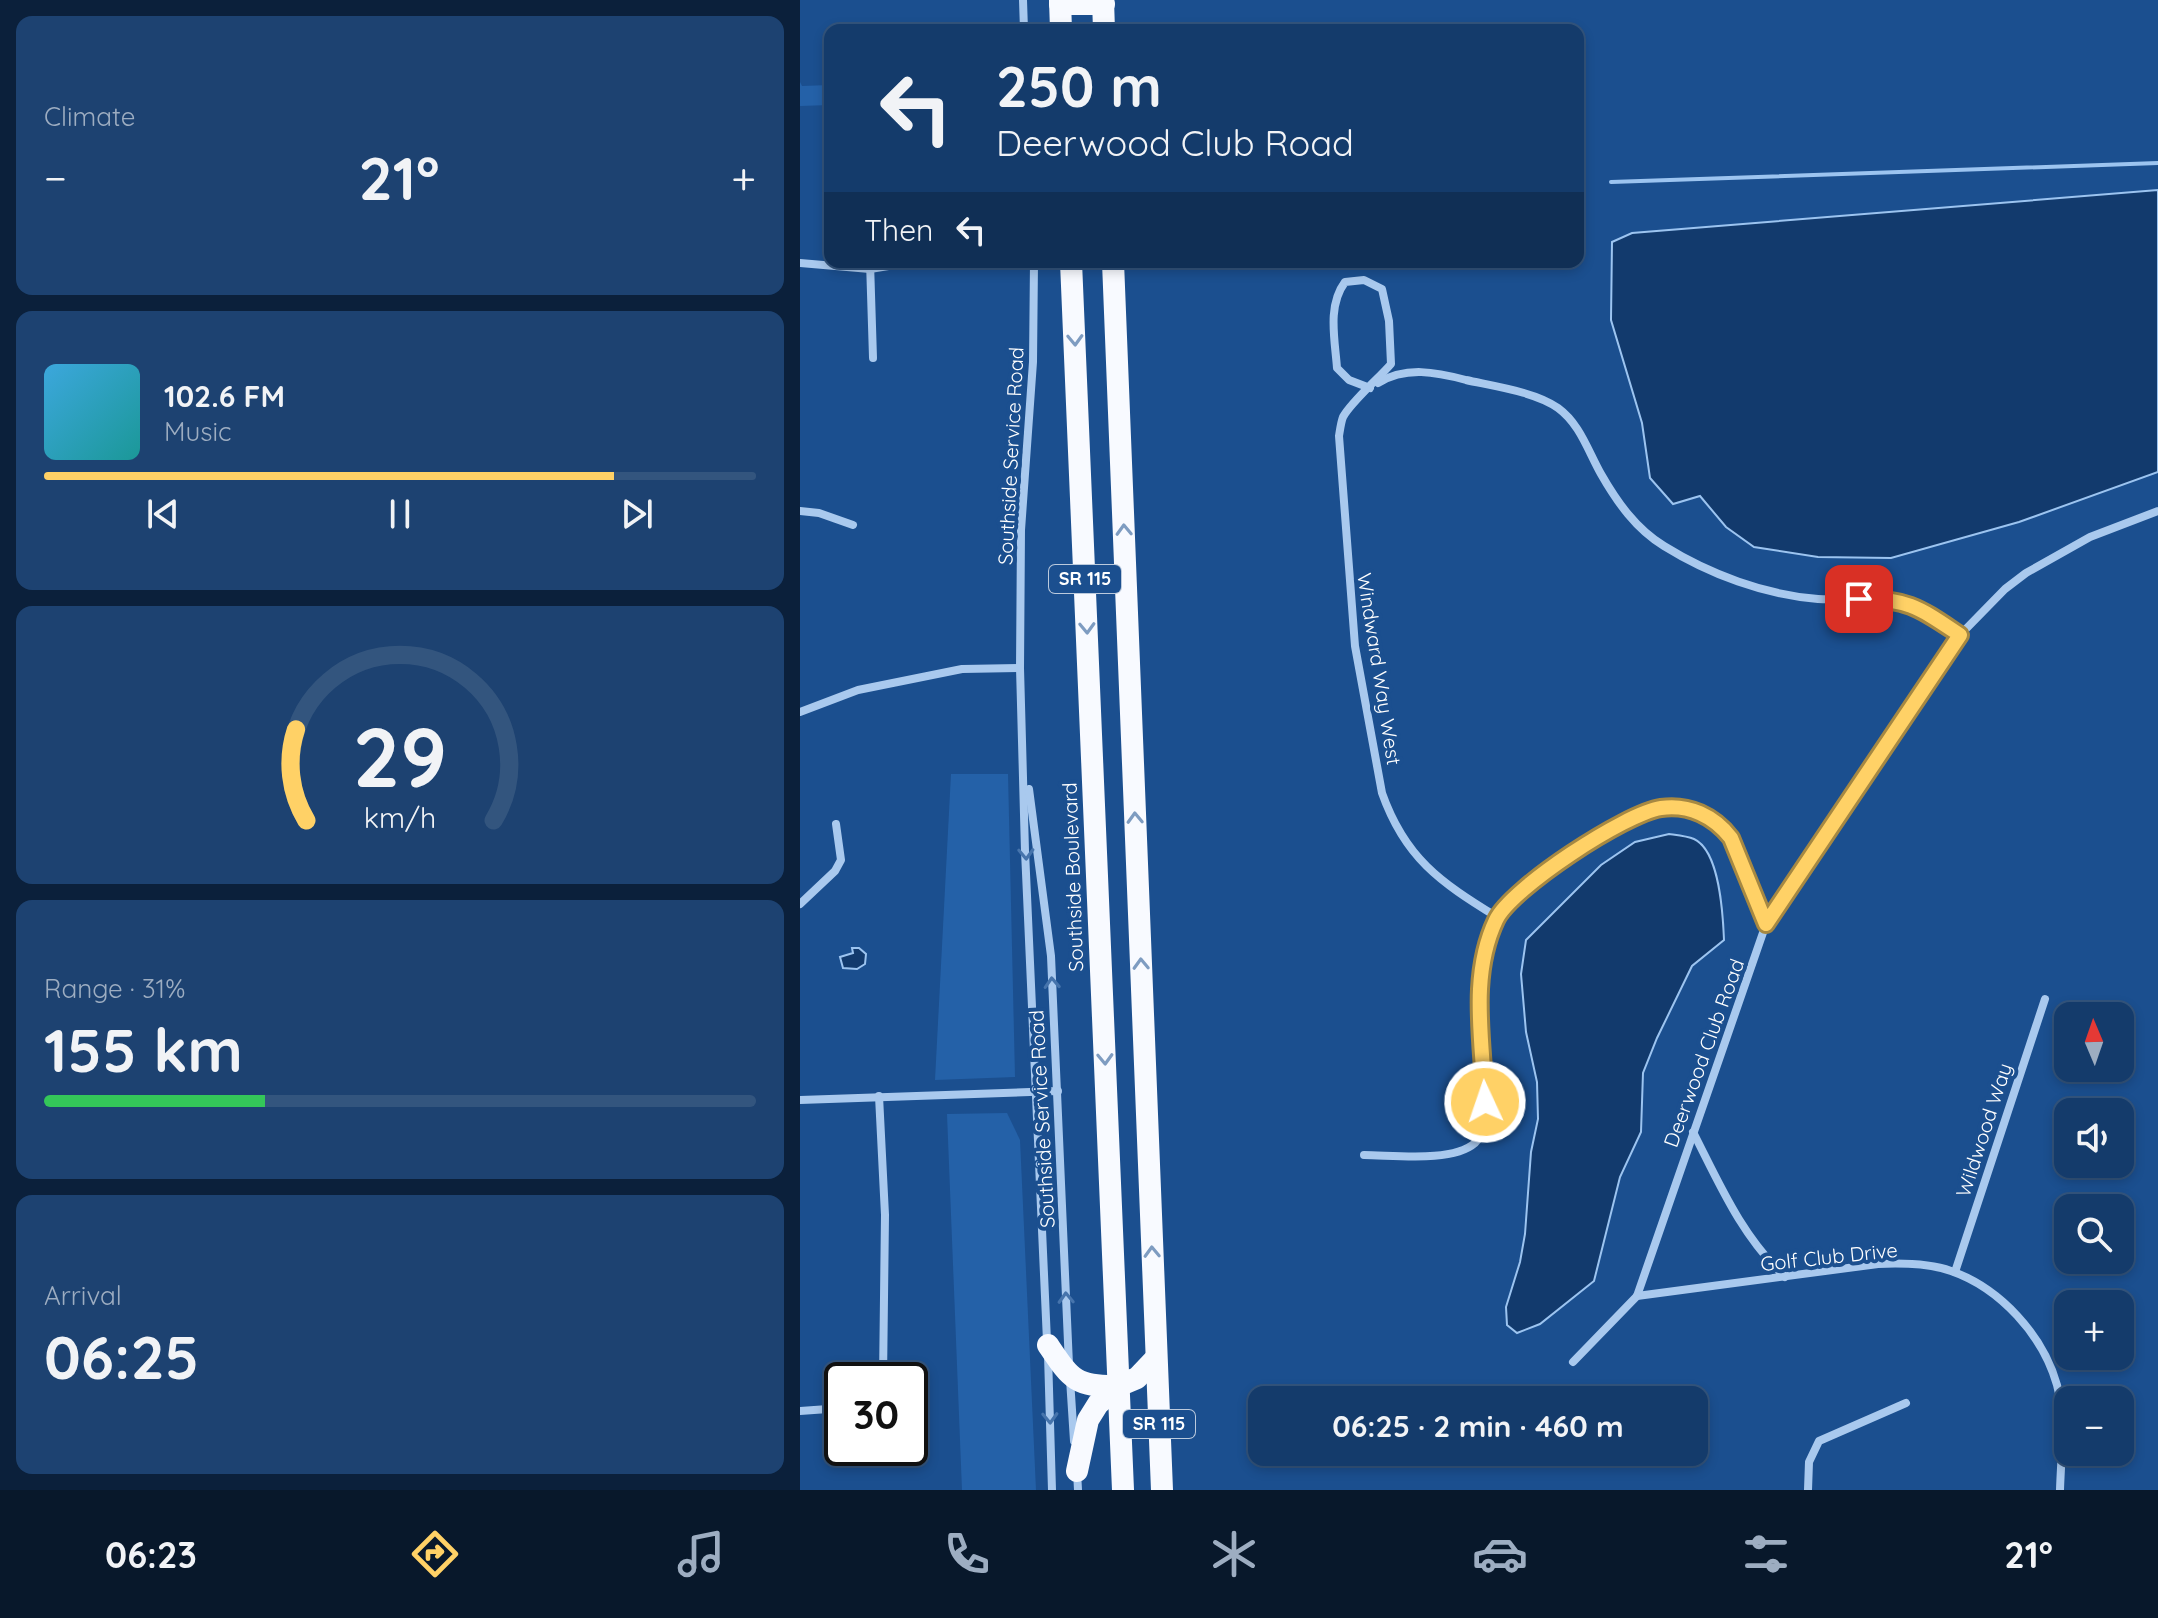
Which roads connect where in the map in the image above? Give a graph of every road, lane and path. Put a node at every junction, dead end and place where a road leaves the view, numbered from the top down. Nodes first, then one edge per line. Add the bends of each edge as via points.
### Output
1 (1023, 0) edge
2 (1060, 2) edge
3 (1104, 2) edge
4 (1024, 24) edge
5 (1061, 24) edge
6 (1104, 24) edge
7 (800, 263) edge
8 (824, 264) edge
9 (870, 268) edge
10 (1034, 268) edge
11 (1071, 268) edge
12 (1113, 268) edge
13 (873, 358) dead end
14 (1370, 388) junction
15 (800, 511) edge
16 (2158, 511) edge
17 (853, 525) dead end
18 (1960, 635) junction
19 (1020, 668) junction
20 (800, 712) edge
21 (1024, 748) junction
22 (836, 824) dead end
23 (800, 904) edge
24 (1497, 917) junction
25 (1766, 924) junction
26 (2045, 999) dead end
27 (1035, 1091) junction
28 (1058, 1091) junction
29 (879, 1096) junction
30 (800, 1100) edge
31 (1693, 1132) junction
32 (1364, 1155) dead end
33 (1955, 1272) junction
34 (1785, 1277) junction
35 (1637, 1296) junction
36 (1048, 1345) junction
37 (1156, 1358) junction
38 (883, 1362) edge
39 (1573, 1362) dead end
40 (1069, 1376) junction
41 (1118, 1386) junction
42 (1906, 1403) dead end
43 (824, 1409) edge
44 (800, 1411) edge
45 (1077, 1480) edge
46 (1052, 1490) edge
47 (1123, 1490) edge
48 (1162, 1490) edge
49 (1808, 1490) edge
50 (2060, 1490) edge

1 - 4 street
2 - 3 highway
2 - 5 highway
3 - 6 highway
7 - 8 street
9 - 13 street
10 - 19 street, Southside Service Road
11 -> 41 highway, Southside Boulevard / SR 115
37 -> 12 highway, SR 115
14 - 14 street via 1349,380 1337,368 1334,312 1336,293 1345,282 1364,280 1382,289 1391,364
14 - 18 street via 1414,371 1544,400 1579,432 1620,506 1661,545 1724,576 1785,595 1898,600
14 - 24 street, Windward Way West via 1343,417 1339,436 1355,646 1382,793 1405,841 1431,873
15 - 17 street
16 - 18 street, Deerwood Club Road via 2090,537 2026,573
18 - 25 street, Deerwood Club Road
19 - 20 street via 935,674 858,690
19 - 21 street, Southside Service Road
21 -> 27 street, Southside Service Road
28 -> 21 street, Southside Service Road via 1051,956
22 - 23 street via 841,860
24 - 25 street via 1521,890 1569,856 1647,811 1674,807 1693,810 1721,826 1741,859
24 - 32 street via 1480,977 1482,1135 1473,1145 1430,1156
25 - 31 street, Deerwood Club Road
26 - 33 street, Wildwood Way
27 - 28 street
27 - 29 street
27 - 36 street, Southside Service Road
40 -> 28 street, Southside Service Road
29 - 30 street
29 - 38 street via 885,1215
31 - 34 street via 1744,1231
31 - 35 street, Deerwood Club Road
33 - 34 street, Golf Club Drive via 1900,1263
33 - 50 street, Golf Club Drive via 2014,1312 2037,1341 2057,1385
34 - 35 street, Golf Club Drive
35 - 39 street, Deerwood Club Road
36 - 40 highway
36 -> 46 street, Southside Service Road
37 - 41 highway via 1137,1378
37 - 48 highway, SR 115
40 - 41 highway via 1092,1387
40 - 45 street, Southside Service Road
41 - 45 highway via 1088,1420
41 - 47 highway, Southside Boulevard / SR 115
42 - 49 street via 1819,1441 1809,1462
43 - 44 street

